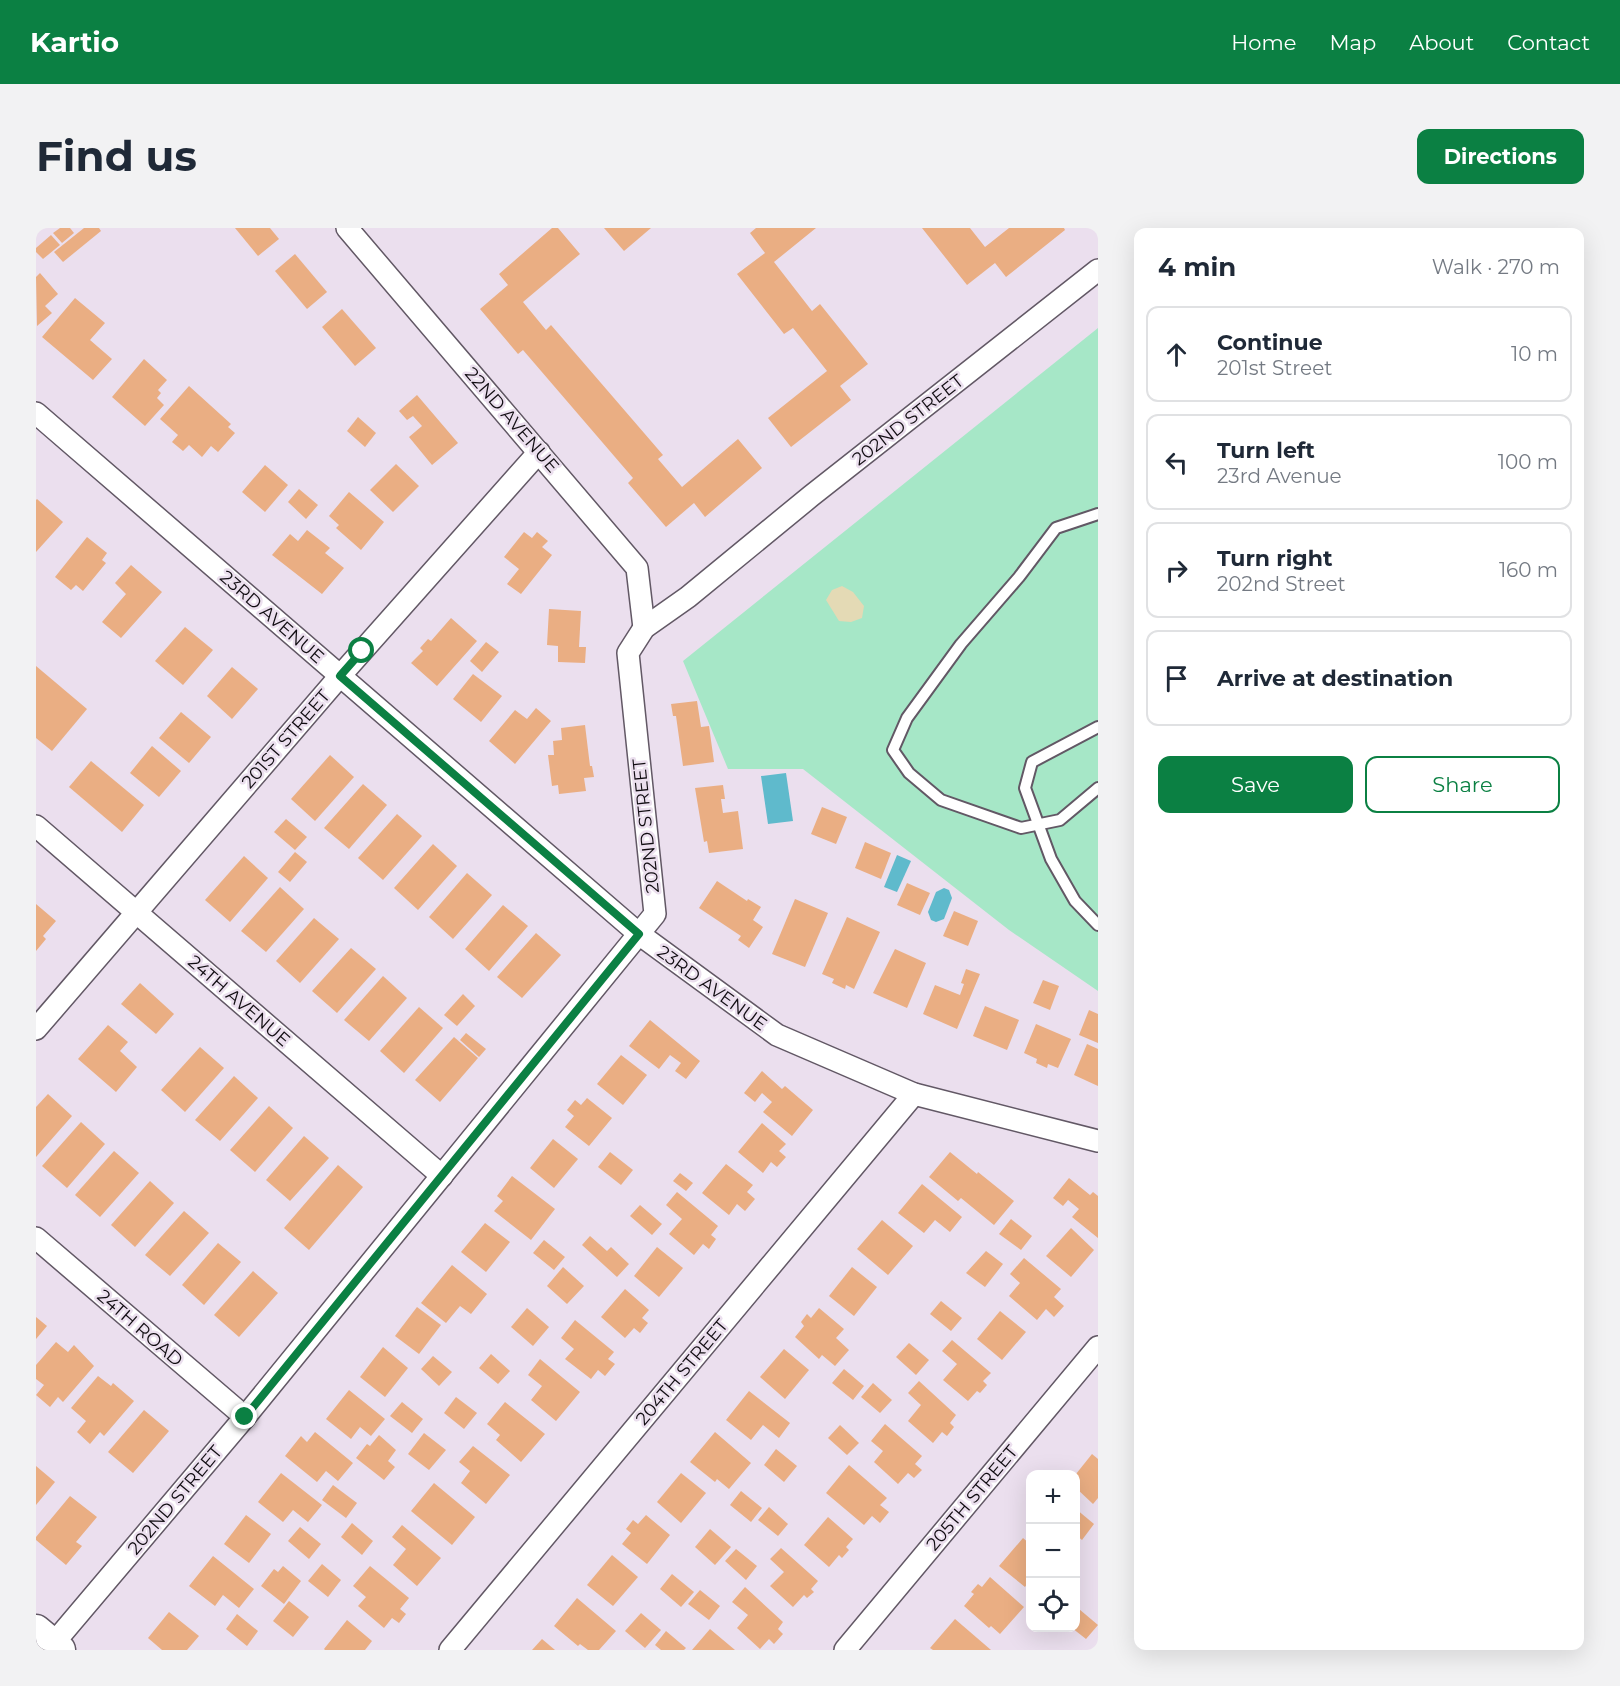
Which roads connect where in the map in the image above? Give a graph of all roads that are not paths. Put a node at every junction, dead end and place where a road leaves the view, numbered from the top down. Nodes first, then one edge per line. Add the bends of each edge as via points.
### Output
1 (347, 228) edge
2 (1098, 270) edge
3 (36, 413) edge
4 (539, 452) junction
5 (1098, 514) edge
6 (644, 628) junction
7 (340, 676) junction
8 (1098, 728) edge
9 (1098, 788) edge
10 (1039, 824) junction
11 (36, 826) edge
12 (136, 913) junction
13 (1098, 925) edge
14 (639, 934) junction
15 (36, 1029) edge
16 (914, 1094) junction
17 (1098, 1141) edge
18 (442, 1176) junction
19 (36, 1238) edge
20 (1098, 1347) edge
21 (245, 1417) junction
22 (50, 1641) edge
23 (450, 1650) edge
24 (845, 1650) edge

1 - 4 street, 22ND AVENUE
2 - 6 street, 202ND STREET
3 - 7 street, 23RD AVENUE
4 - 6 street, 22ND AVENUE via 637,568
4 - 7 street, 201ST STREET
5 - 10 lane via 1056,528 954,653 907,718 893,750 909,773 941,800 1021,828
6 - 14 street, 202ND STREET via 628,653 655,914
7 - 12 street, 201ST STREET
7 - 14 street, 23RD AVENUE
8 - 10 lane via 1032,762 1025,788
9 - 10 lane via 1060,820
10 - 13 lane via 1051,859 1076,901
11 - 12 street, 24TH AVENUE
12 - 15 street, 201ST STREET
12 - 18 street, 24TH AVENUE
14 - 16 street, 23RD AVENUE via 777,1035
14 - 18 street, 202ND STREET
16 - 17 street, 23RD AVENUE
16 - 23 street, 204TH STREET
18 - 21 street, 202ND STREET
19 - 21 street, 24TH ROAD
20 - 24 street, 205TH STREET
21 - 22 street, 202ND STREET

